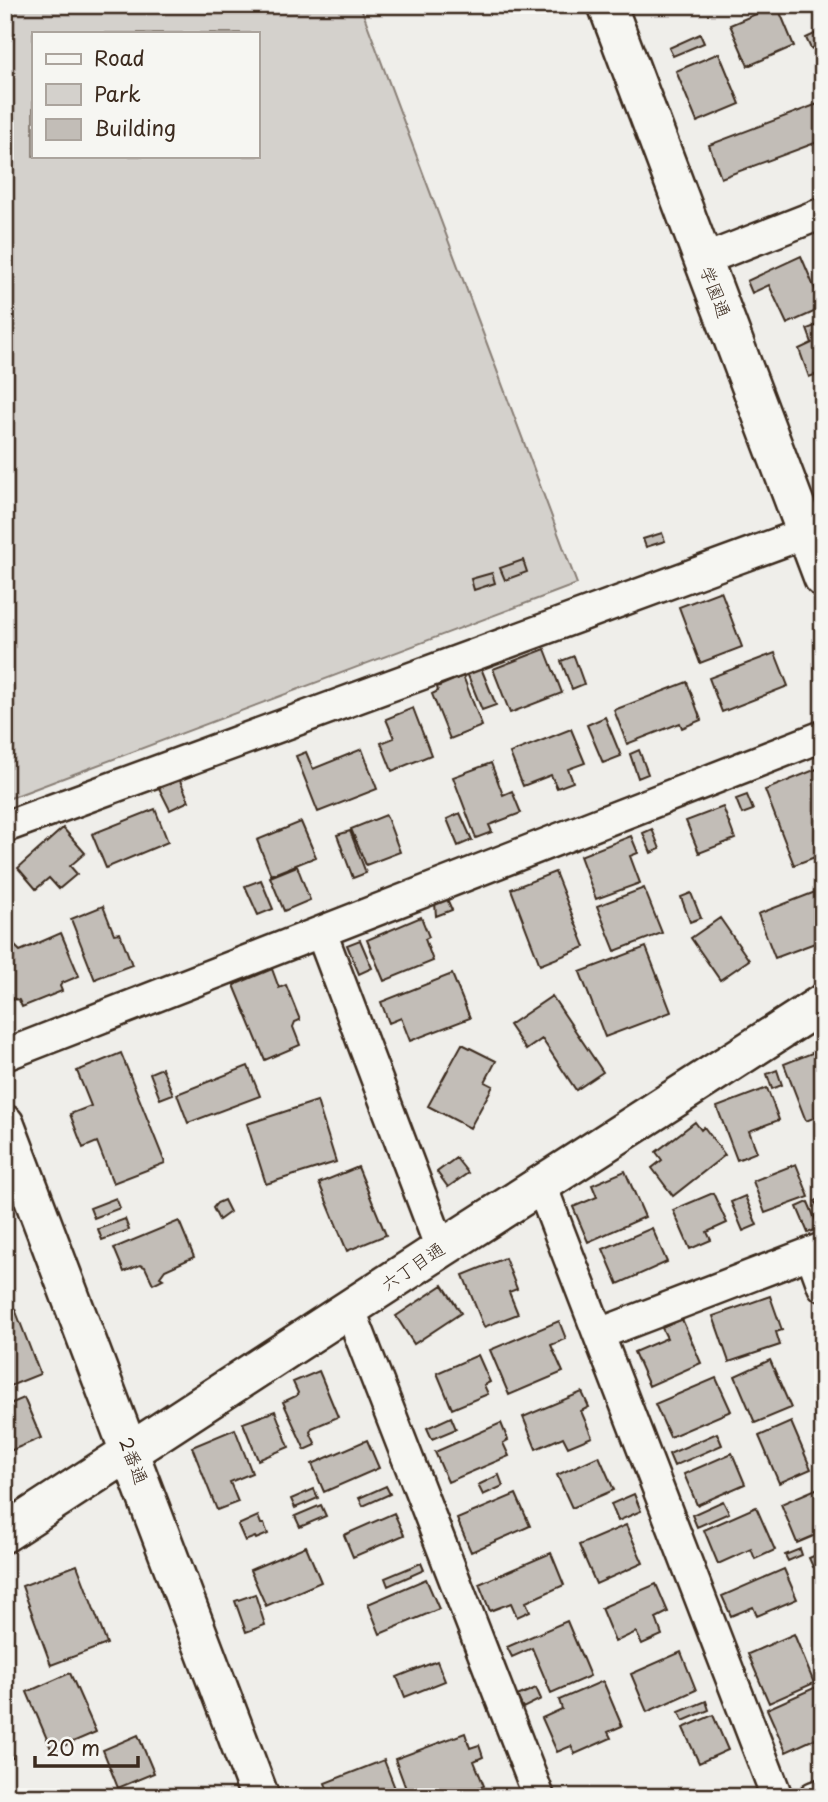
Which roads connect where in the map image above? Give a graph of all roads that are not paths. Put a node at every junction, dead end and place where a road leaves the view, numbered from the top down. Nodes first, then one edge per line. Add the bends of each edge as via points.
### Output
1 (607, 5) edge
2 (823, 213) edge
3 (703, 260) junction
4 (806, 533) junction
5 (823, 578) edge
6 (823, 736) edge
7 (5, 827) edge
8 (321, 932) junction
9 (823, 1003) edge
10 (5, 1055) edge
11 (5, 1124) edge
12 (541, 1185) junction
13 (441, 1249) junction
14 (817, 1251) edge
15 (823, 1286) edge
16 (350, 1310) junction
17 (599, 1334) junction
18 (130, 1452) junction
19 (5, 1533) edge
20 (823, 1794) edge
21 (260, 1797) edge
22 (539, 1797) edge
23 (777, 1797) edge
24 (814, 1797) edge

1 - 3 street, 学園通
2 - 3 street
3 - 4 street, 学園通
4 - 5 street, 学園通
4 - 7 street
6 - 8 street
8 - 10 street
8 - 13 street
9 - 12 street, 六丁目通
11 - 18 street, 2番通
12 - 13 street, 六丁目通
12 - 17 street
13 - 16 street, 六丁目通
14 - 15 street
14 - 17 street
16 - 18 street, 六丁目通
16 - 22 street
17 - 23 street
18 - 19 street, 六丁目通
18 - 21 street, 2番通
20 - 24 street

